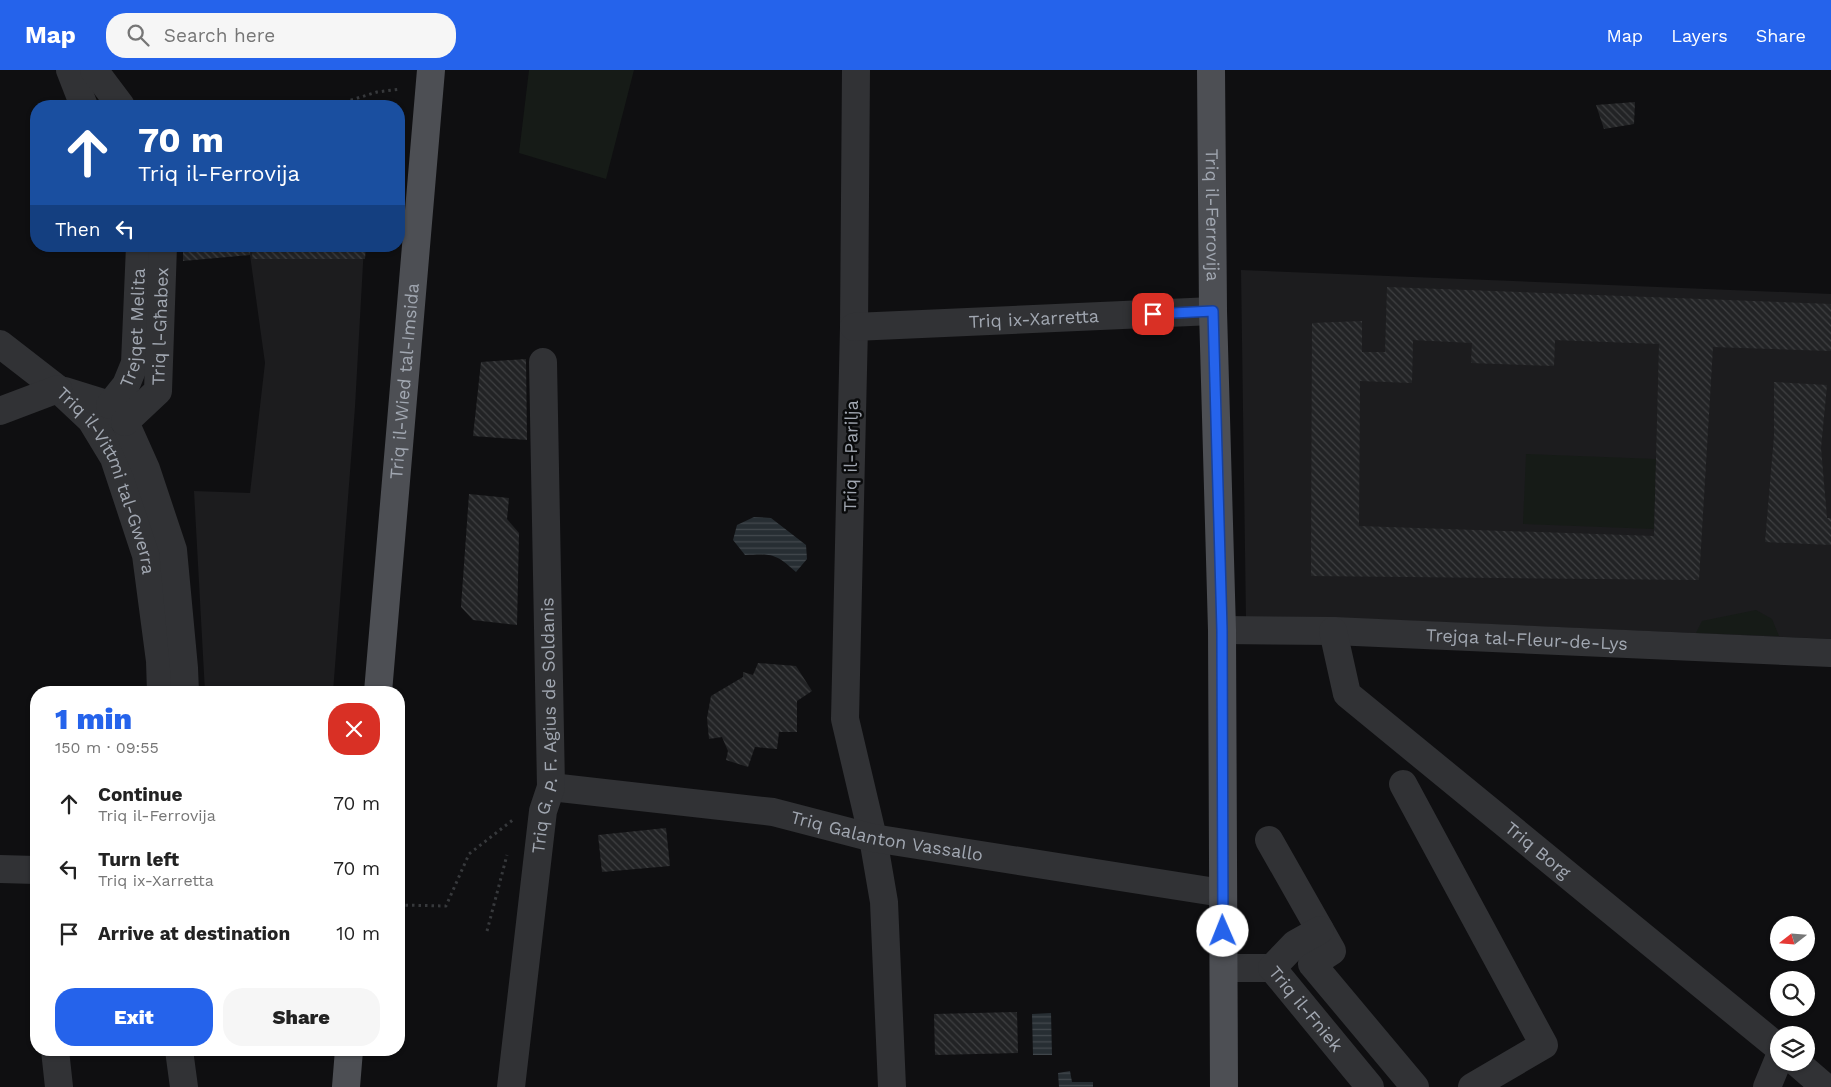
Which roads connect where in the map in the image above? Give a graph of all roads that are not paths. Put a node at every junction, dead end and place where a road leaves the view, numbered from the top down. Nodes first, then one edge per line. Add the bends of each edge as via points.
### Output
1 (70, 70) edge
2 (94, 70) edge
3 (856, 70) edge
4 (1211, 70) edge
5 (430, 78) edge
6 (82, 100) edge
7 (116, 100) edge
8 (140, 252) edge
9 (163, 252) edge
10 (1213, 311) junction
11 (854, 327) junction
12 (0, 344) edge
13 (543, 362) dead end
14 (58, 389) junction
15 (0, 411) edge
16 (117, 413) junction
17 (1222, 630) junction
18 (1333, 631) junction
19 (1831, 653) edge
20 (161, 686) edge
21 (185, 686) edge
22 (379, 686) edge
23 (1403, 784) dead end
24 (551, 787) junction
25 (873, 838) junction
26 (1269, 840) dead end
27 (0, 869) edge
28 (30, 870) edge
29 (1222, 893) junction
30 (1320, 930) junction
31 (1224, 968) junction
32 (1272, 968) junction
33 (1770, 1041) edge
34 (56, 1056) edge
35 (180, 1056) edge
36 (187, 1056) edge
37 (349, 1056) edge
38 (1774, 1071) edge
39 (1806, 1071) edge
40 (59, 1087) edge
41 (184, 1087) edge
42 (346, 1087) edge
43 (510, 1087) edge
44 (892, 1087) edge
45 (1224, 1087) edge
46 (1370, 1087) edge
47 (1415, 1087) edge
48 (1472, 1087) edge
49 (1767, 1087) edge
50 (1825, 1087) edge

1 - 6 street
2 - 7 street
3 - 11 street, Triq il-Parilja
4 - 10 main road, Triq il-Ferrovija
5 - 22 main road, Triq il-Wied tal-Imsida
8 - 16 street, Trejqet Melita via 135,363
9 - 16 street, Triq l-Għabex via 158,391
10 - 11 street, Triq ix-Xarretta
10 - 17 main road, Triq il-Ferrovija
11 - 25 street, Triq il-Parilja via 845,719
12 - 14 street
13 - 24 street, Triq G. P. F. Agius de Soldanis
14 - 15 street
14 - 16 street, Triq il-Vittmi tal-Gwerra
14 - 20 street, Triq il-Vittmi tal-Gwerra via 91,420 114,458 146,555
16 - 21 street, Triq il-Vittmi tal-Gwerra via 146,469 173,550
17 - 18 street, Trejqa tal-Fleur-de-Lys
17 - 29 main road, Triq il-Ferrovija
18 - 19 street, Trejqa tal-Fleur-de-Lys
18 - 33 street, Triq Borg via 1347,694
23 - 48 street via 1544,1045
24 - 25 street, Triq Galanton Vassallo via 773,812
24 - 43 street, Triq G. P. F. Agius de Soldanis via 543,811
25 - 29 street, Triq Galanton Vassallo
25 - 44 street, Triq il-Parilja via 884,902
26 - 30 street
27 - 28 street
29 - 31 main road, Triq il-Ferrovija
30 - 32 street via 1295,944
30 - 47 street via 1332,951 1312,964
31 - 32 street, Triq il-Fniek
31 - 45 main road, Triq il-Ferrovija
32 - 46 street, Triq il-Fniek
34 - 40 street
35 - 41 street
36 - 41 street
37 - 42 main road
38 - 49 street
39 - 50 street

